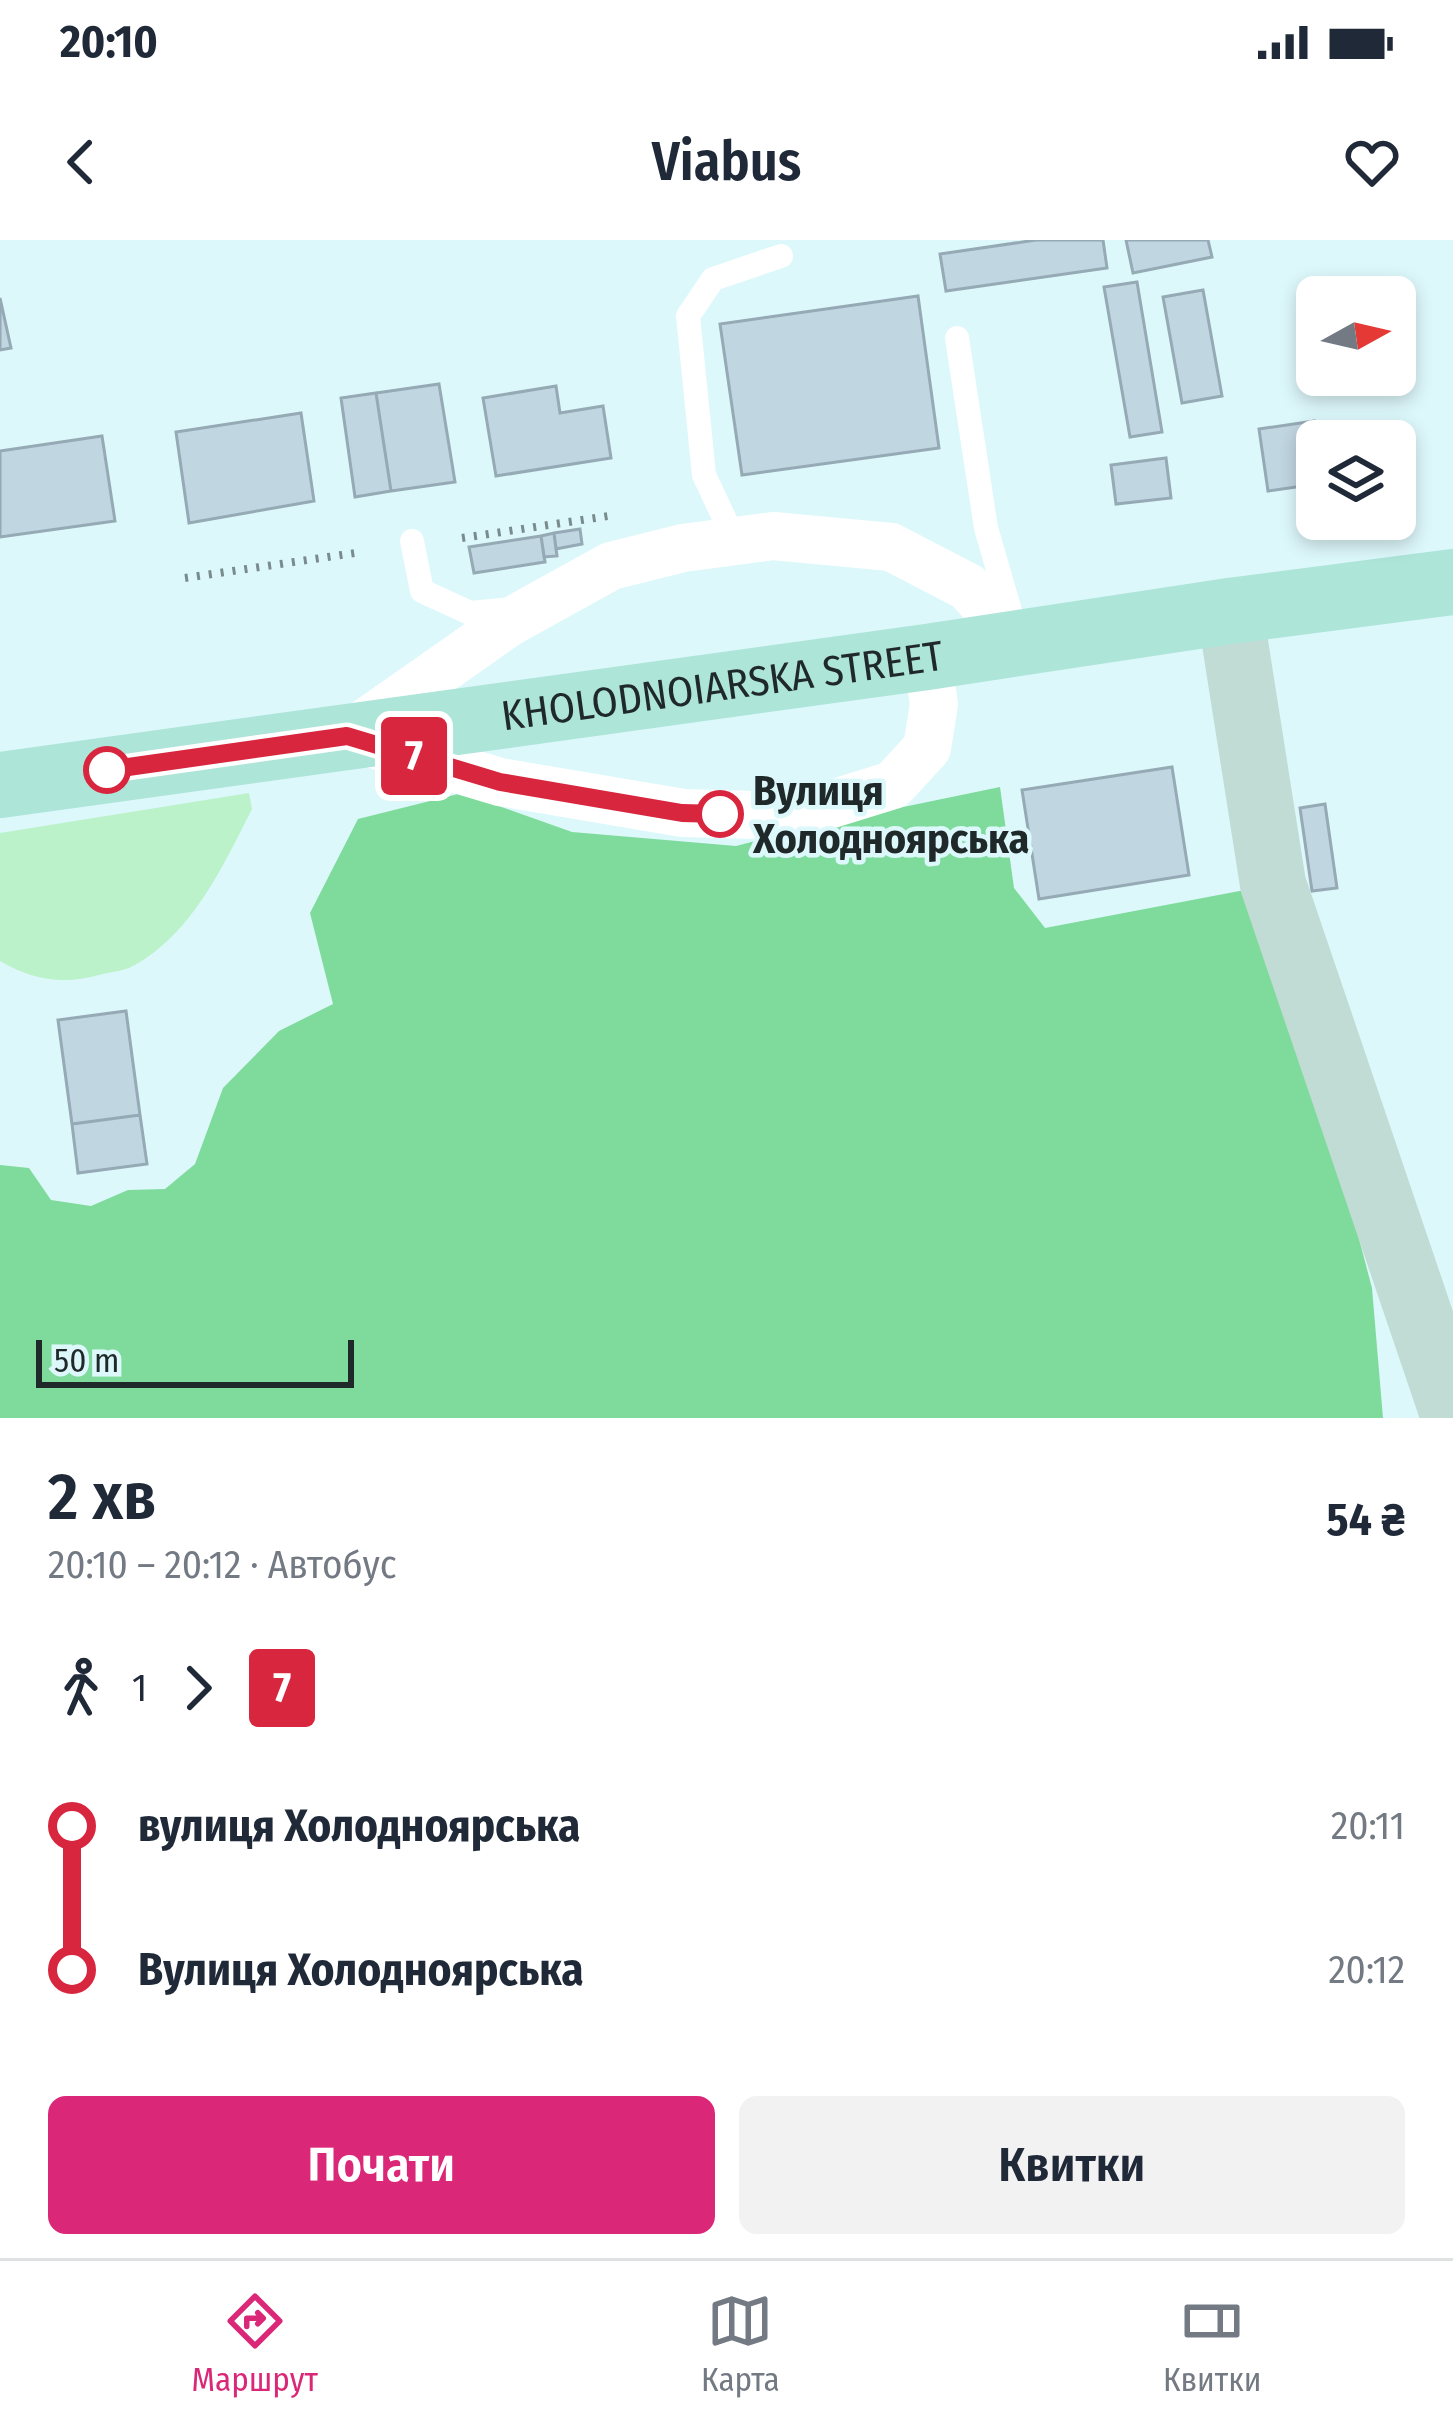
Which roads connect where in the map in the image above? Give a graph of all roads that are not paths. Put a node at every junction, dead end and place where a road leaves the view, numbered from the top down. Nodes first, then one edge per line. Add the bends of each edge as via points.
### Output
1 (781, 256) dead end
2 (957, 338) dead end
3 (412, 541) dead end
4 (735, 541) junction
5 (1453, 582) edge
6 (538, 606) junction
7 (1230, 611) junction
8 (1019, 643) junction
9 (927, 657) junction
10 (347, 736) junction
11 (0, 785) edge
12 (1453, 1414) edge

1 - 4 lane via 713,279 688,316 704,475
2 - 8 lane via 986,528
3 - 6 lane via 422,591 470,613
4 - 6 street via 611,566
4 - 8 street via 773,536 891,547 968,587
5 - 7 main road, KHOLODNOIARSKA STREET
6 - 10 street
7 - 8 main road, KHOLODNOIARSKA STREET
7 - 12 street via 1274,884
8 - 9 main road, KHOLODNOIARSKA STREET
9 - 10 main road, KHOLODNOIARSKA STREET
9 - 10 street via 934,704 927,748 893,785 824,806 682,813 500,782
10 - 11 main road, KHOLODNOIARSKA STREET

